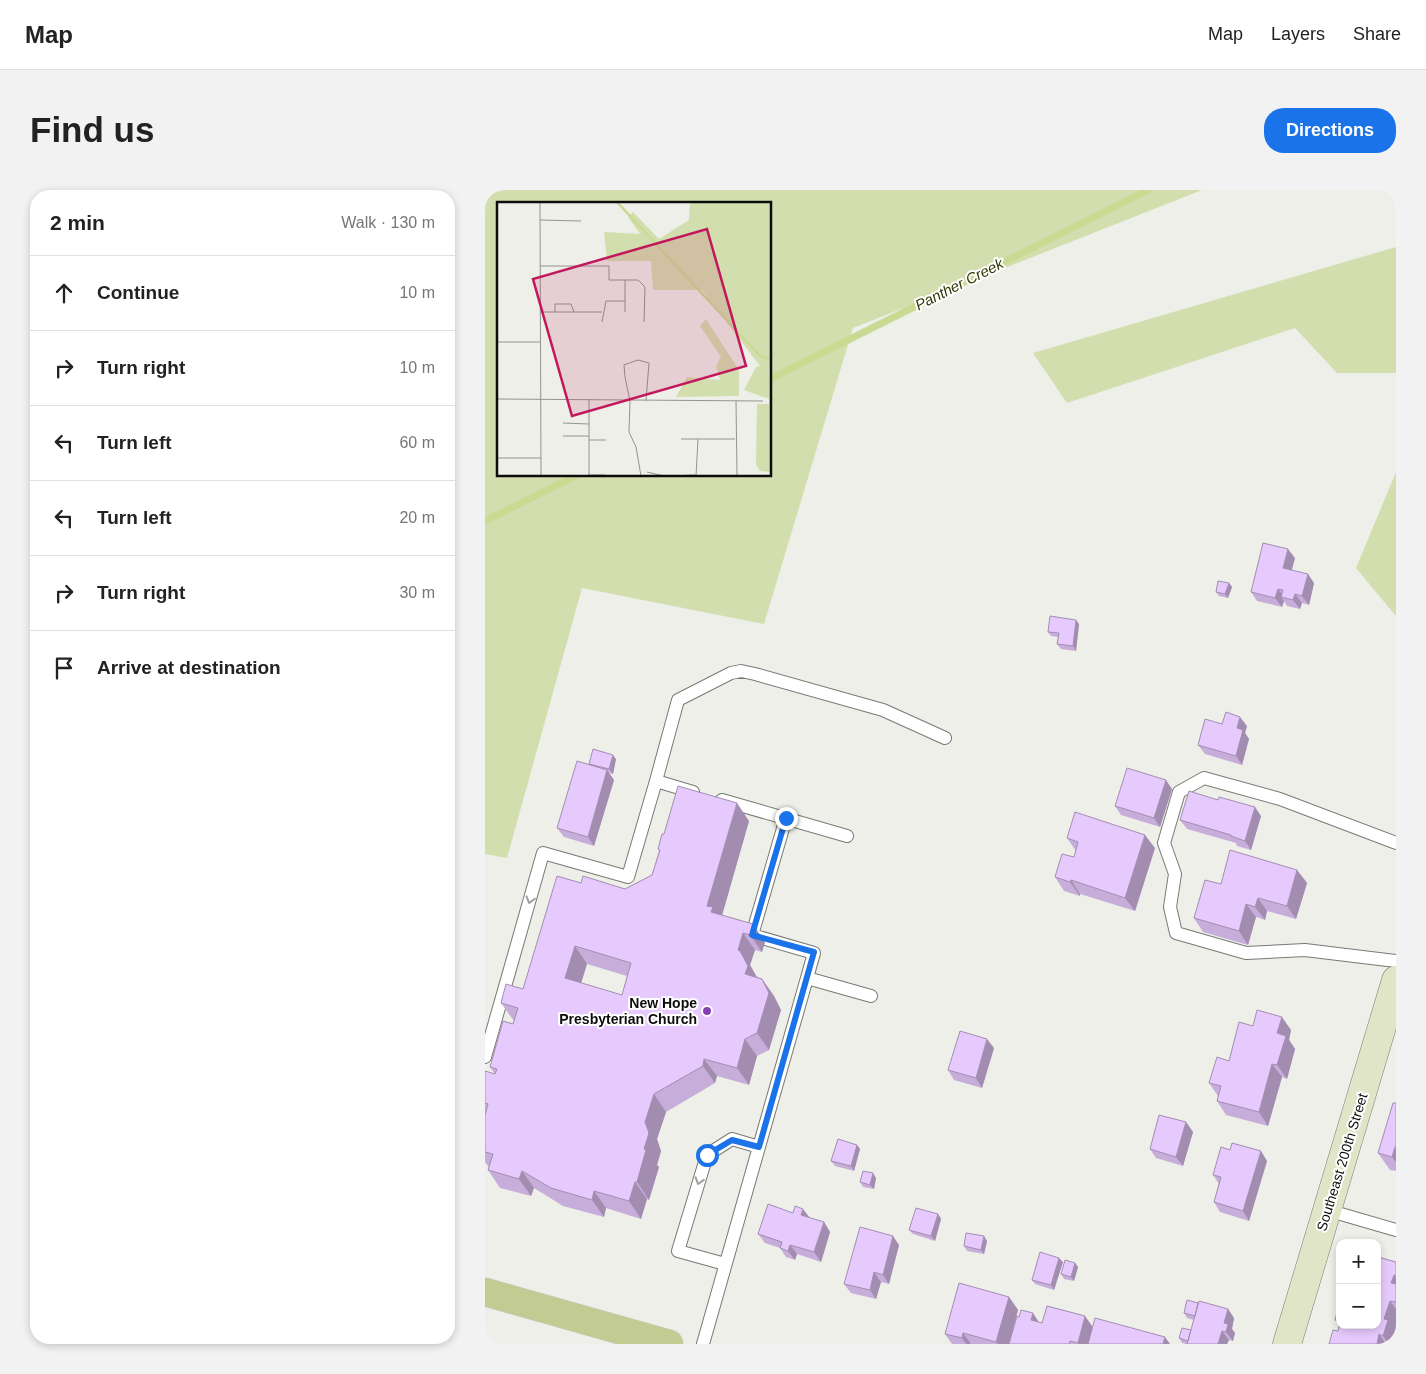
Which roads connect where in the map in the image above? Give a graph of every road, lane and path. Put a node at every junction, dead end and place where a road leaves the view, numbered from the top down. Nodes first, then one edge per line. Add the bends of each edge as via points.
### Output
1 (945, 738) dead end
2 (656, 781) junction
3 (786, 818) junction
4 (847, 836) dead end
5 (1396, 843) edge
6 (1396, 962) edge
7 (807, 978) junction
8 (1396, 980) edge
9 (871, 996) dead end
10 (485, 1057) edge
11 (759, 1147) junction
12 (1327, 1210) junction
13 (1396, 1230) edge
14 (725, 1264) junction
15 (485, 1292) edge
16 (669, 1344) edge
17 (703, 1344) edge
18 (1287, 1344) edge

1 - 2 lane via 883,710 741,671 678,700
2 - 3 lane
2 -> 10 lane via 628,877 543,853
3 - 4 lane
3 - 7 lane via 752,935 814,952
5 - 6 lane via 1279,799 1204,778 1179,792 1163,842 1175,874 1171,907 1176,933 1246,953 1305,950
7 - 9 lane
7 - 11 lane
8 - 12 street, Southeast 200th Street
11 - 14 lane
11 -> 14 lane via 732,1140 707,1155 678,1251
12 - 13 lane
12 - 18 street, Southeast 200th Street
14 - 17 lane
15 - 16 main road

